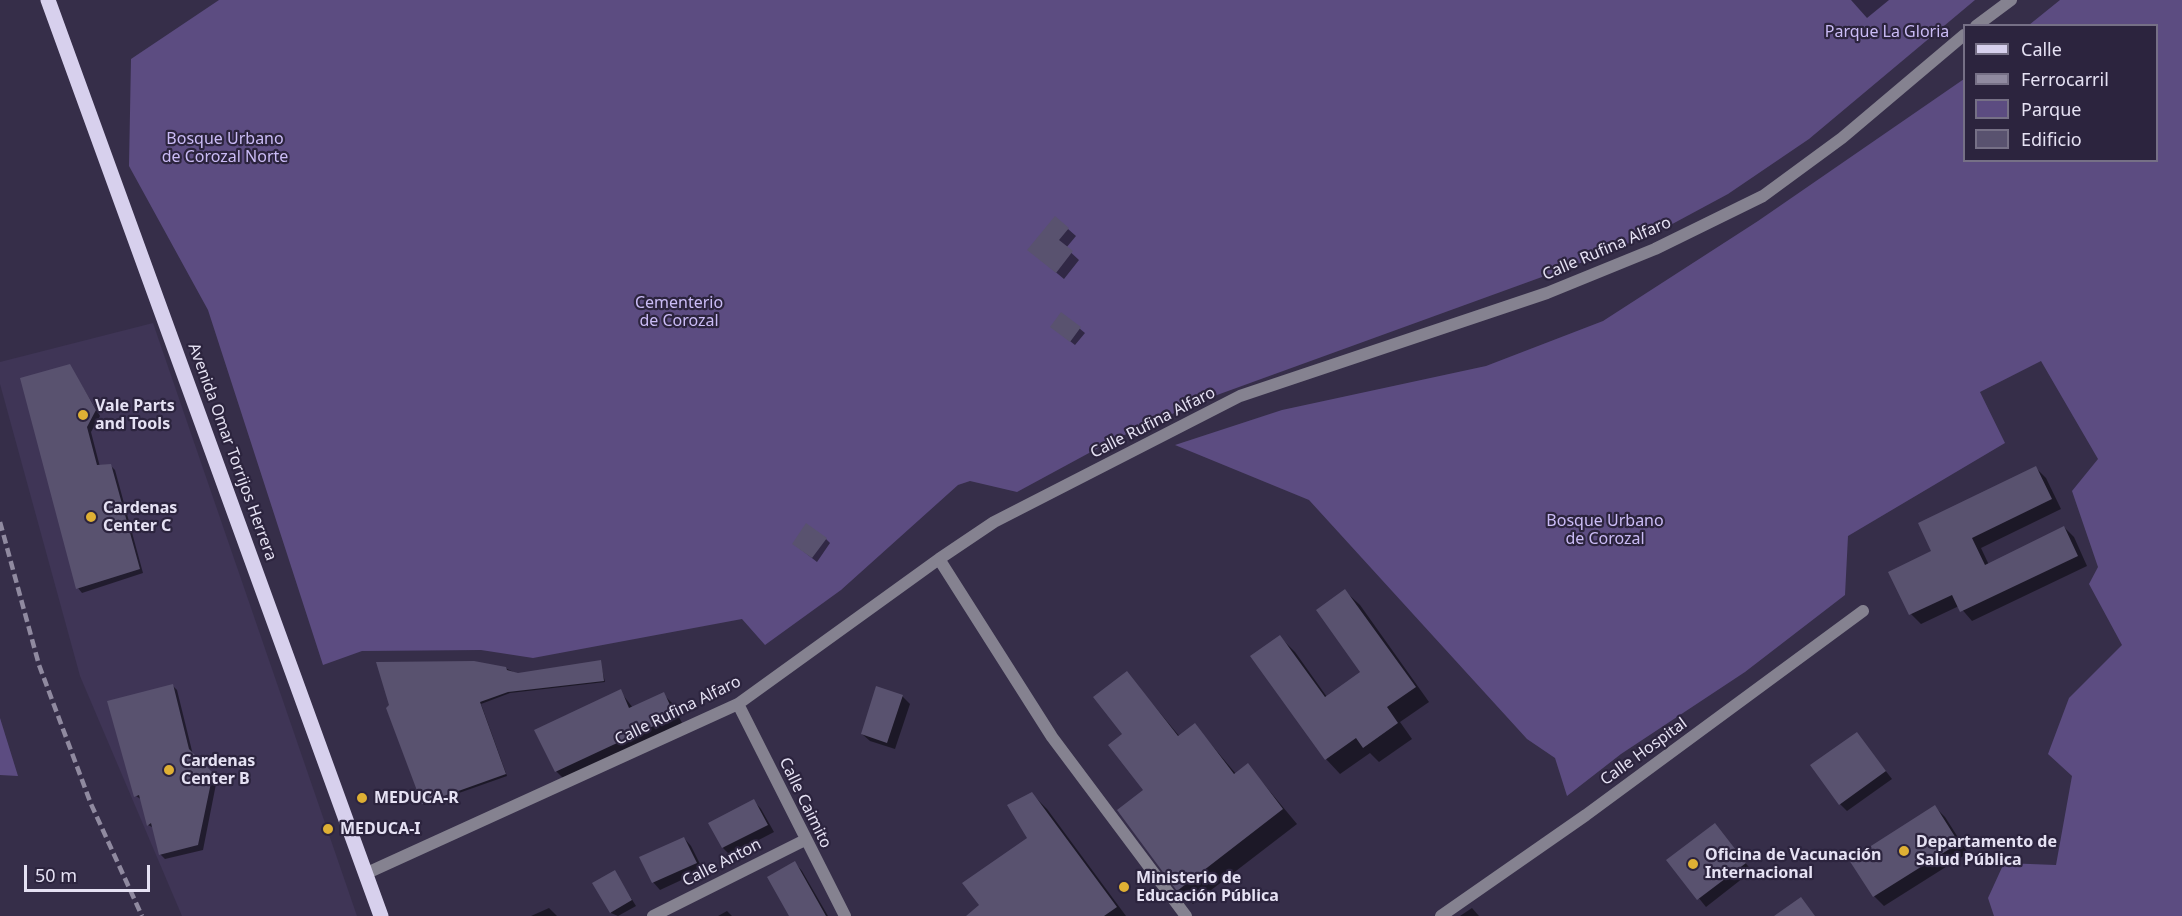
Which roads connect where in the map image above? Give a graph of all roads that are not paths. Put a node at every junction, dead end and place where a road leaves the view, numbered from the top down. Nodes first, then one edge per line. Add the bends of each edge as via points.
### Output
1 (48, 0) edge
2 (2011, 0) edge
3 (1979, 24) edge
4 (1963, 37) edge
5 (939, 559) junction
6 (1863, 611) dead end
7 (738, 704) junction
8 (805, 840) junction
9 (367, 873) junction
10 (381, 916) edge
11 (653, 916) edge
12 (845, 916) edge
13 (1186, 916) edge
14 (1441, 916) edge

1 - 9 main road, Avenida Omar Torrijos Herrera
2 - 3 street
4 - 5 street, Calle Rufina Alfaro via 1842,138 1763,196 1655,249 1547,292 1240,396 994,522
5 - 7 street, Calle Rufina Alfaro
5 - 13 street via 1052,737
6 - 14 street, Calle Hospital via 1586,815
7 - 8 street, Calle Caimito
7 - 9 street, Calle Rufina Alfaro
8 - 11 street, Calle Anton
8 - 12 street, Calle Caimito
9 - 10 main road, Avenida Omar Torrijos Herrera

